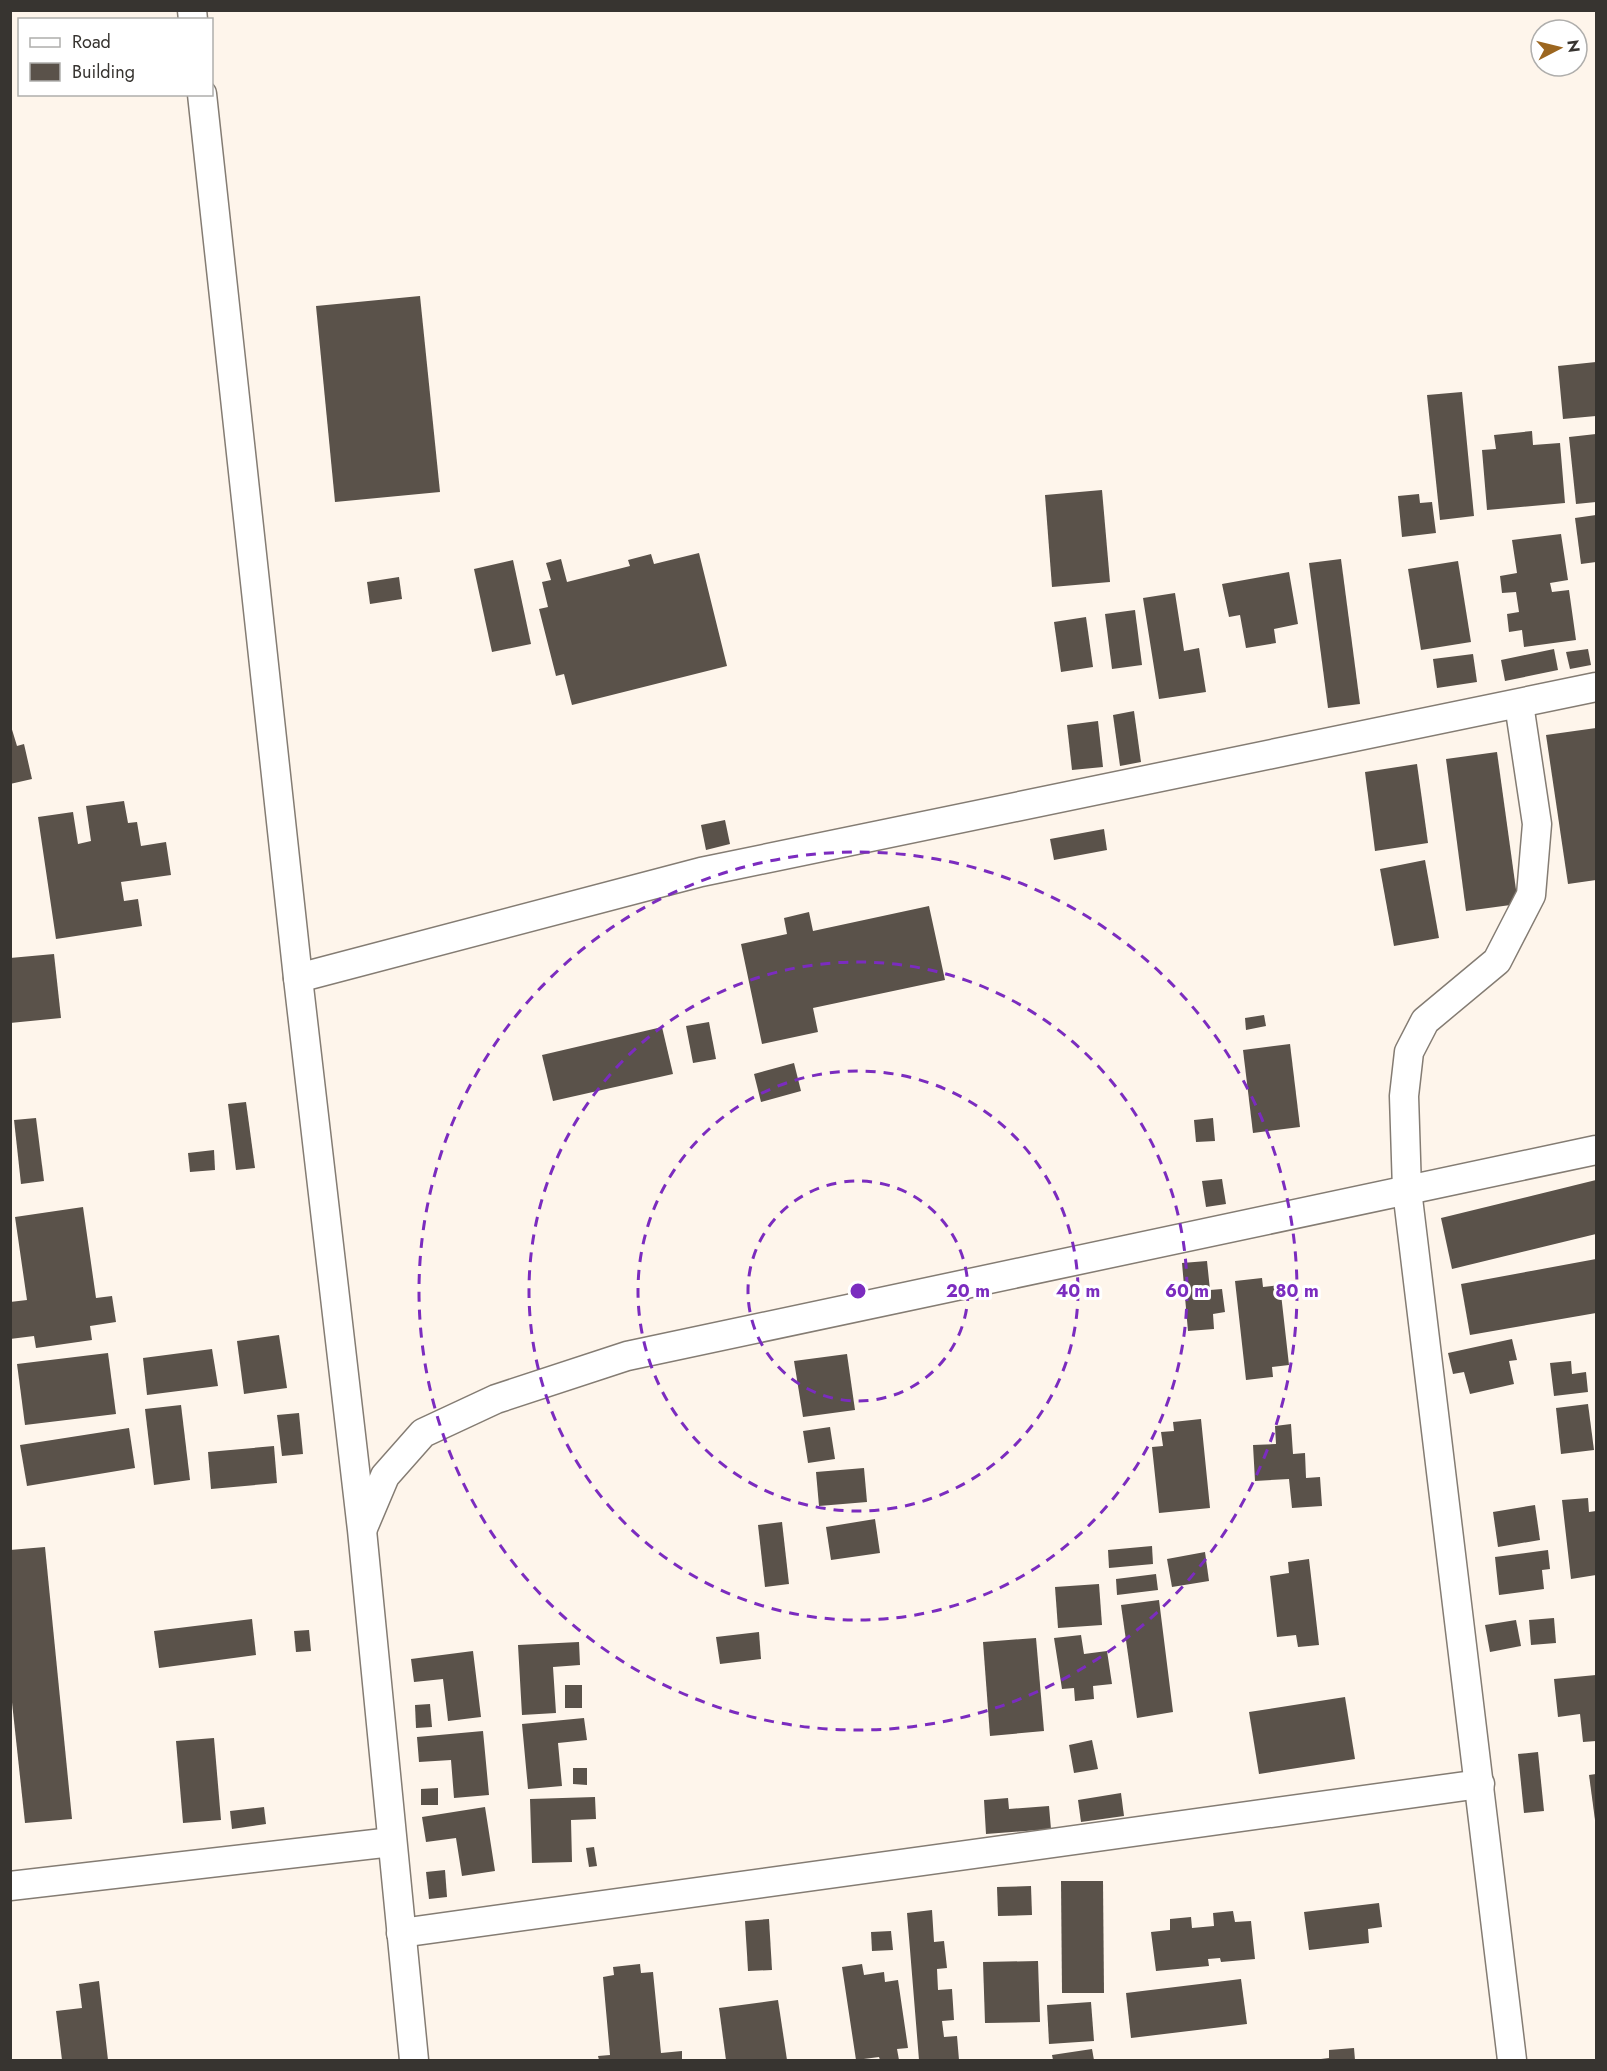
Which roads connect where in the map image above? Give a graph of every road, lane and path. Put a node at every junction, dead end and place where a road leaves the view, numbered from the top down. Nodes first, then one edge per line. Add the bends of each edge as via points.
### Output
1 (202, 96) edge
2 (1596, 687) edge
3 (1519, 704) junction
4 (298, 978) junction
5 (1596, 1150) edge
6 (1407, 1190) junction
7 (362, 1530) junction
8 (1480, 1784) junction
9 (392, 1842) junction
10 (10, 1886) edge
11 (401, 1933) junction
12 (414, 2061) edge
13 (1512, 2061) edge

1 - 4 street
2 - 3 street
3 - 4 street via 701,872
3 - 6 street via 1537,824 1531,895 1497,961 1425,1021 1409,1052 1404,1096
4 - 7 street
5 - 6 street
6 - 7 street via 627,1356 496,1400 423,1433 385,1476
6 - 8 street
7 - 9 street
8 - 11 street
8 - 13 street
9 - 10 street
9 - 11 street
11 - 12 street

